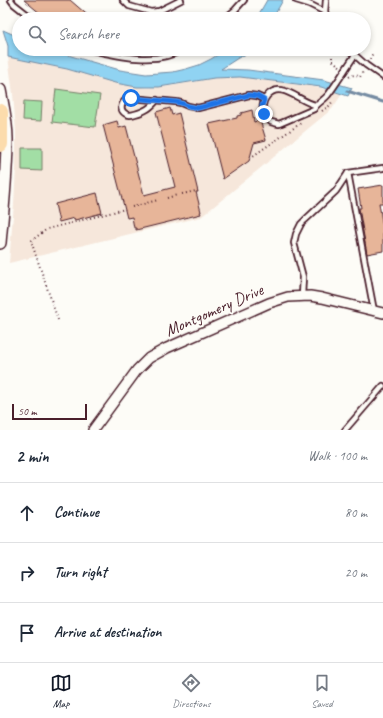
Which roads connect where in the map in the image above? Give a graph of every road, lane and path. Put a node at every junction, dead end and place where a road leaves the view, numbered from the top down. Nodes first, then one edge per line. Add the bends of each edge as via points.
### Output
1 (11, 0) edge
2 (124, 0) edge
3 (181, 0) edge
4 (244, 0) edge
5 (296, 0) edge
6 (326, 0) edge
7 (24, 12) edge
8 (233, 12) edge
9 (324, 12) joint
10 (124, 56) edge
11 (168, 56) edge
12 (354, 56) edge
13 (356, 56) edge
14 (360, 77) dead end
15 (383, 77) edge
16 (347, 81) dead end
17 (0, 90) edge
18 (336, 98) dead end
19 (157, 100) junction
20 (264, 100) junction
21 (303, 100) junction
22 (316, 105) junction
23 (0, 112) edge
24 (303, 114) junction
25 (317, 114) dead end
26 (304, 121) dead end
27 (0, 144) edge
28 (250, 158) dead end
29 (383, 168) edge
30 (348, 173) junction
31 (196, 191) dead end
32 (182, 194) dead end
33 (177, 195) dead end
34 (166, 198) dead end
35 (158, 200) dead end
36 (132, 207) dead end
37 (125, 209) dead end
38 (0, 243) edge
39 (302, 296) junction
40 (378, 312) edge
41 (58, 320) dead end
42 (383, 386) edge
43 (93, 430) edge
44 (345, 430) edge

1 - 7 lane
2 - 3 lane via 129,6 151,12 157,12
4 - 8 lane
5 - 9 lane
6 - 9 lane
10 - 11 lane
12 - 22 lane via 330,93
13 - 15 lane
14 - 16 path via 353,75
17 - 38 street via 7,138
18 - 25 path
19 - 19 lane via 128,98 122,103 122,109 131,115 145,111
19 - 20 lane via 198,108 249,95
20 - 21 lane via 271,92 279,90
20 - 24 lane via 264,117 271,122 279,124
21 - 22 lane
21 - 24 lane
22 - 24 lane via 314,109
23 - 27 highway
26 - 28 path
29 - 30 lane
30 - 39 lane via 336,191 301,224 296,234 294,243 303,277
30 - 40 lane
31 - 32 path
33 - 34 path
35 - 36 path
37 - 41 path via 47,229 31,241
39 - 40 street, Montgomery Drive via 322,298
39 - 43 street, Montgomery Drive via 269,303 158,352 137,370
42 - 44 lane

